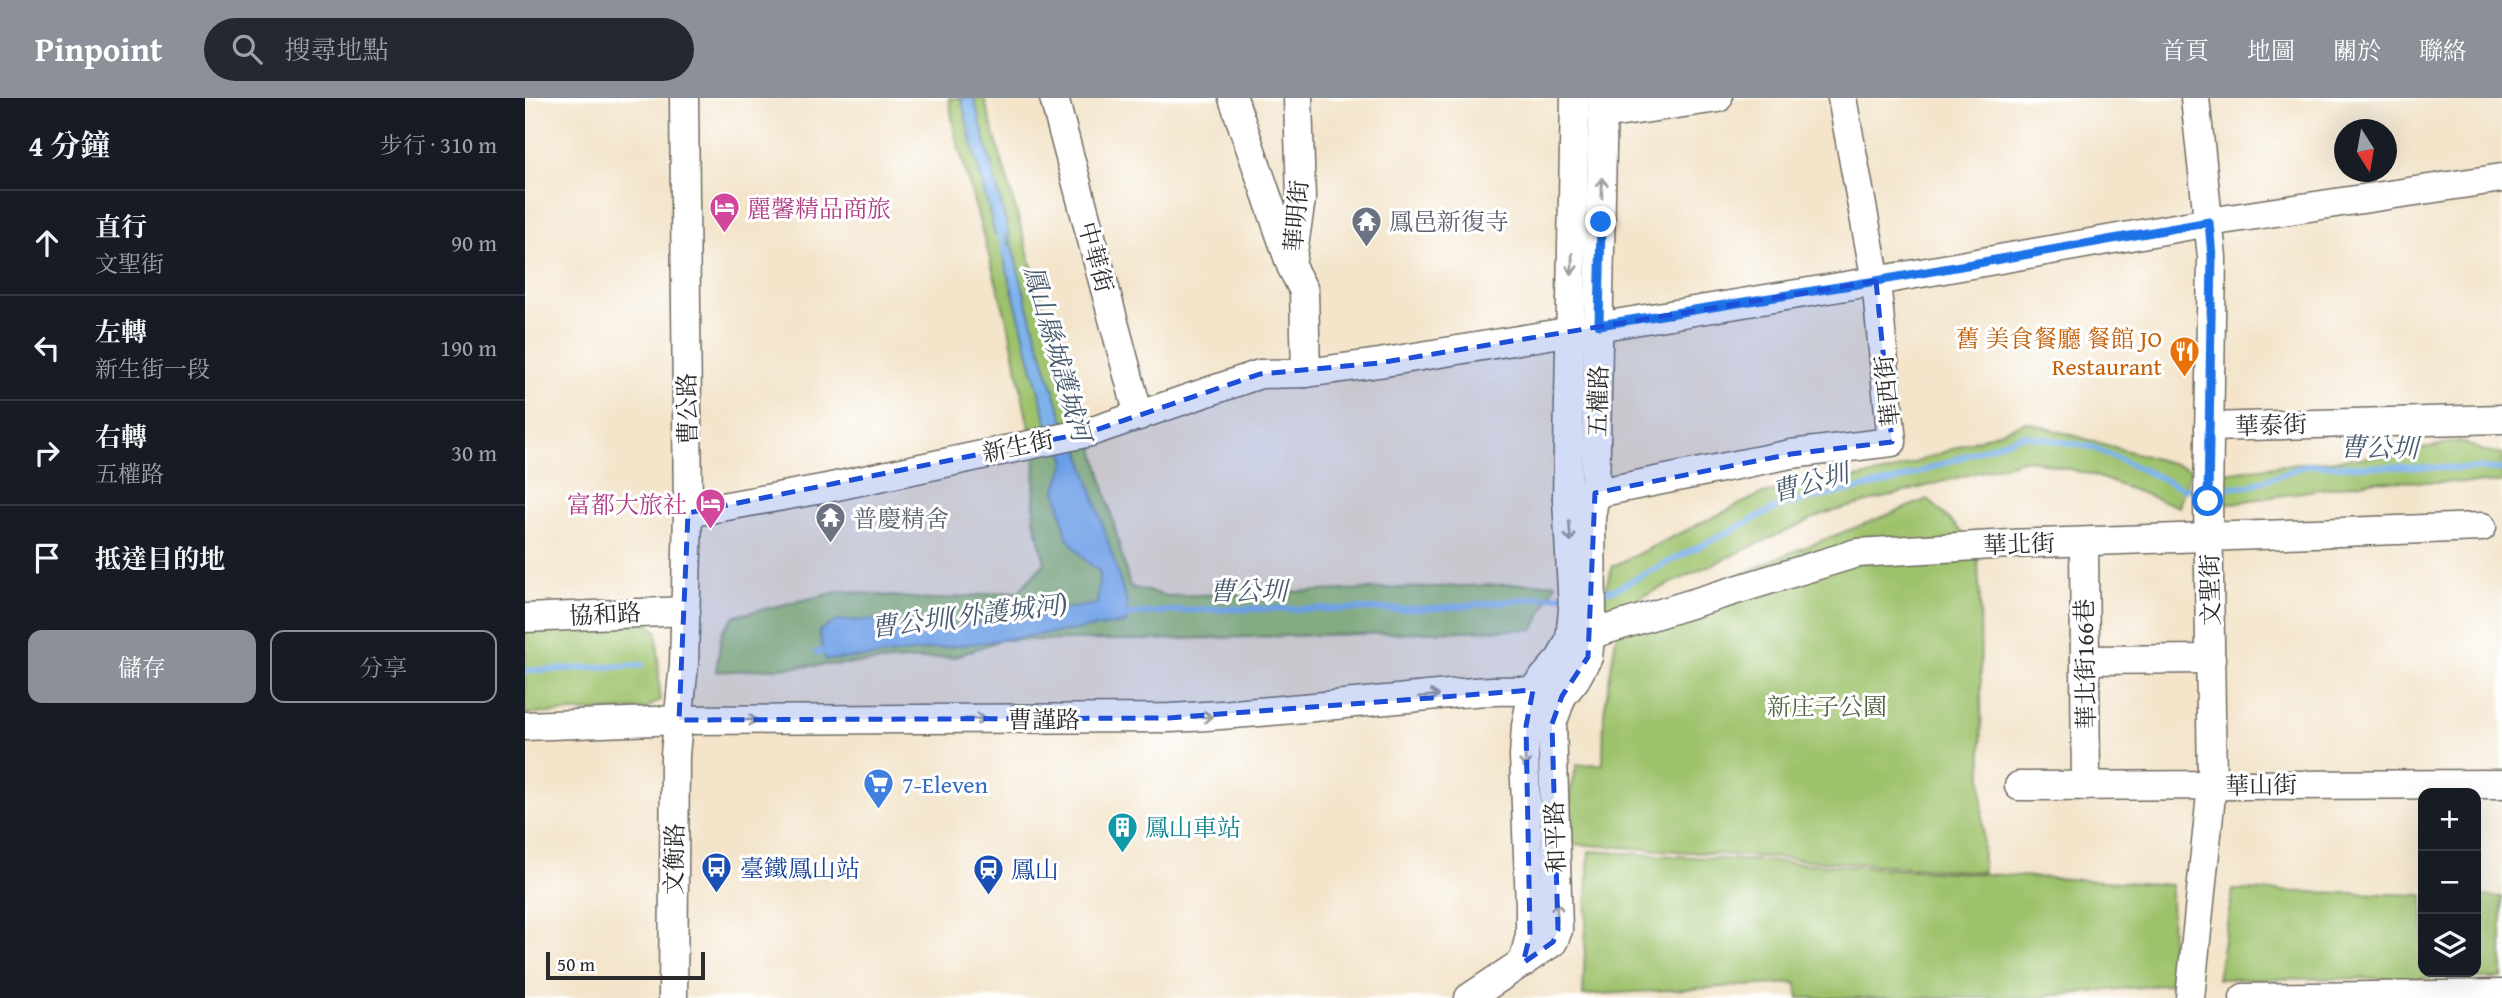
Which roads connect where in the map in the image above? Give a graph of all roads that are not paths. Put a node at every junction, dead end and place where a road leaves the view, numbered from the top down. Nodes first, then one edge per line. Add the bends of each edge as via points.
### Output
1 (684, 98) edge
2 (1054, 98) edge
3 (1233, 98) edge
4 (1298, 98) edge
5 (1575, 98) edge
6 (1718, 98) edge
7 (1842, 98) edge
8 (2195, 98) edge
9 (1603, 106) edge
10 (2502, 178) edge
11 (2209, 222) junction
12 (1291, 265) junction
13 (1876, 281) junction
14 (1599, 325) junction
15 (1571, 330) junction
16 (1306, 373) junction
17 (1139, 416) junction
18 (2502, 419) edge
19 (2209, 427) junction
20 (1595, 494) junction
21 (1567, 499) junction
22 (688, 513) junction
23 (2482, 527) dead end
24 (2210, 538) junction
25 (2084, 542) junction
26 (1583, 571) junction
27 (686, 611) junction
28 (525, 618) edge
29 (1581, 629) junction
30 (2211, 659) junction
31 (2085, 660) junction
32 (1534, 690) junction
33 (1562, 696) junction
34 (679, 720) junction
35 (525, 726) edge
36 (2502, 784) edge
37 (2212, 785) junction
38 (2019, 786) dead end
39 (2086, 786) junction
40 (1523, 963) junction
41 (2502, 994) edge
42 (673, 998) edge
43 (1469, 998) edge
44 (2190, 998) edge
45 (2244, 998) edge

1 - 22 street, 曹公路
2 - 17 street, 中華街
3 - 12 street
4 - 12 street, 華明街 via 1301,199
5 -> 15 street, 五權路
6 - 9 street
7 - 13 street, 華西街
8 - 11 street, 文聖街
14 -> 9 street, 五權路
10 - 11 street, 新生街
11 - 13 street, 新生街
11 - 19 street, 文聖街
12 - 16 street, 華明街 via 1304,291
13 - 14 street, 新生街
13 - 20 street, 華西街 via 1892,442 1791,454
14 - 15 street, 新生街
14 - 20 street, 五權路
15 - 16 street, 新生街
15 - 21 street, 五權路
16 - 17 street, 新生街 via 1260,374
17 - 22 street, 新生街 via 827,488
18 - 19 street, 華泰街
19 - 24 street, 文聖街
20 - 21 street, 華西街
20 - 26 street, 五權路
21 -> 26 street, 五權路
22 - 27 street, 曹公路
23 - 24 street, 華北街
24 - 25 street, 華北街
24 - 30 street, 文聖街
25 - 29 street, 華北街 via 1857,553
25 - 31 street, 華北街166巷
26 - 29 street, 五權路
27 - 28 street, 協和路
27 - 34 street, 曹公路
29 - 32 street
29 - 33 street, 五權路 via 1588,657
30 - 31 street
30 - 37 street, 文聖街
31 - 39 street, 華北街166巷
32 - 33 street, 曹謹路
34 -> 32 street, 曹謹路 via 1168,719
32 -> 40 street, 和平路 via 1524,756 1530,906
40 -> 33 street, 和平路 via 1553,942 1558,930 1552,724
34 - 35 street, 曹謹路
34 - 42 street, 文衡路
36 - 37 street, 華山街
37 - 39 street, 華山街
37 - 44 street, 文聖街
38 - 39 street, 華山街
40 - 43 street, 和平路
41 - 45 street

